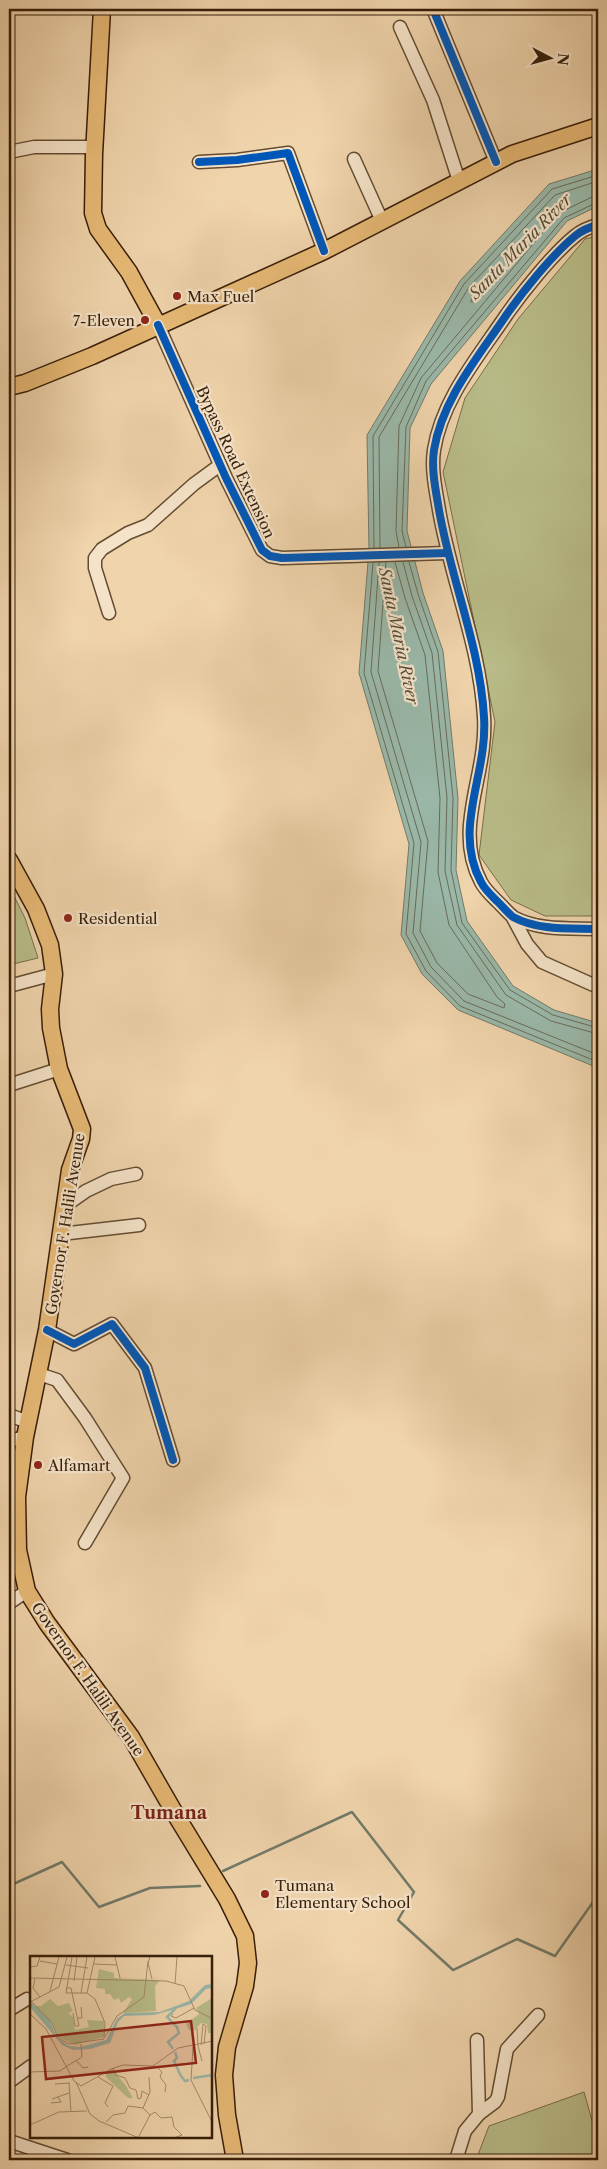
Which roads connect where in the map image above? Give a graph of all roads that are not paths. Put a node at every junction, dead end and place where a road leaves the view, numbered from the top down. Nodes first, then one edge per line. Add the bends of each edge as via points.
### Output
1 (102, 9) edge
2 (433, 9) edge
3 (400, 27) dead end
4 (598, 126) edge
5 (94, 147) junction
6 (9, 152) edge
7 (354, 158) dead end
8 (200, 162) dead end
9 (496, 162) junction
10 (459, 181) junction
11 (382, 221) junction
12 (598, 225) edge
13 (324, 251) junction
14 (158, 325) junction
15 (9, 387) edge
16 (220, 465) junction
17 (447, 553) junction
18 (109, 613) dead end
19 (9, 860) edge
20 (512, 916) junction
21 (598, 929) edge
22 (54, 974) junction
23 (9, 986) edge
24 (598, 987) edge
25 (60, 1069) junction
26 (9, 1085) edge
27 (136, 1174) dead end
28 (66, 1205) junction
29 (139, 1225) dead end
30 (61, 1234) junction
31 (47, 1330) junction
32 (39, 1374) junction
33 (9, 1415) edge
34 (27, 1429) junction
35 (9, 1441) edge
36 (173, 1460) dead end
37 (85, 1543) dead end
38 (27, 1590) junction
39 (9, 1603) edge
40 (27, 1998) dead end
41 (9, 2010) edge
42 (538, 2015) dead end
43 (477, 2040) dead end
44 (30, 2067) edge
45 (9, 2082) edge
46 (479, 2114) junction
47 (9, 2141) edge
48 (67, 2160) edge
49 (231, 2160) edge
50 (456, 2160) edge

1 - 5 main road, Bypass Road Extension
2 - 9 street
3 - 10 street via 432,100
4 - 9 main road
5 - 6 street via 34,147
5 - 14 main road, Bypass Road Extension via 93,213 98,229 129,272
7 - 11 street
8 - 13 street via 288,153
9 - 10 main road
10 - 11 main road
11 - 13 main road
12 - 17 street via 575,236 514,304 449,403 434,451 433,475
13 - 14 main road
14 - 15 main road via 67,366
14 - 16 street, Bypass Road Extension
16 - 17 street, Bypass Road Extension via 262,550 270,556
16 - 18 street via 148,525 102,549 96,558 95,568
17 - 20 street via 474,644 484,716 483,754 468,841 482,884
19 - 22 main road, Governor F. Halili Avenue via 46,930
20 - 21 street via 536,926
20 - 24 street via 527,944 542,962
22 - 23 street
22 - 25 main road, Governor F. Halili Avenue via 51,1028
25 - 26 street
25 - 28 main road, Governor F. Halili Avenue via 82,1129 70,1170
27 - 28 street via 111,1179
28 - 30 main road, Governor F. Halili Avenue
29 - 30 street
30 - 31 main road, Governor F. Halili Avenue
31 - 32 main road, Governor F. Halili Avenue
31 - 36 street via 74,1344 112,1324 145,1368
32 - 34 main road, Governor F. Halili Avenue
32 - 37 street via 57,1380 123,1478
33 - 34 street
34 - 35 street
34 - 38 main road, Governor F. Halili Avenue via 17,1497 18,1550
38 - 39 street
38 - 49 main road, Governor F. Halili Avenue via 131,1738 227,1899 245,1936 246,1986 227,2047 224,2075
40 - 41 street
42 - 46 street via 507,2049 498,2097
43 - 46 street
44 - 45 street
46 - 50 street via 464,2131
47 - 48 street

